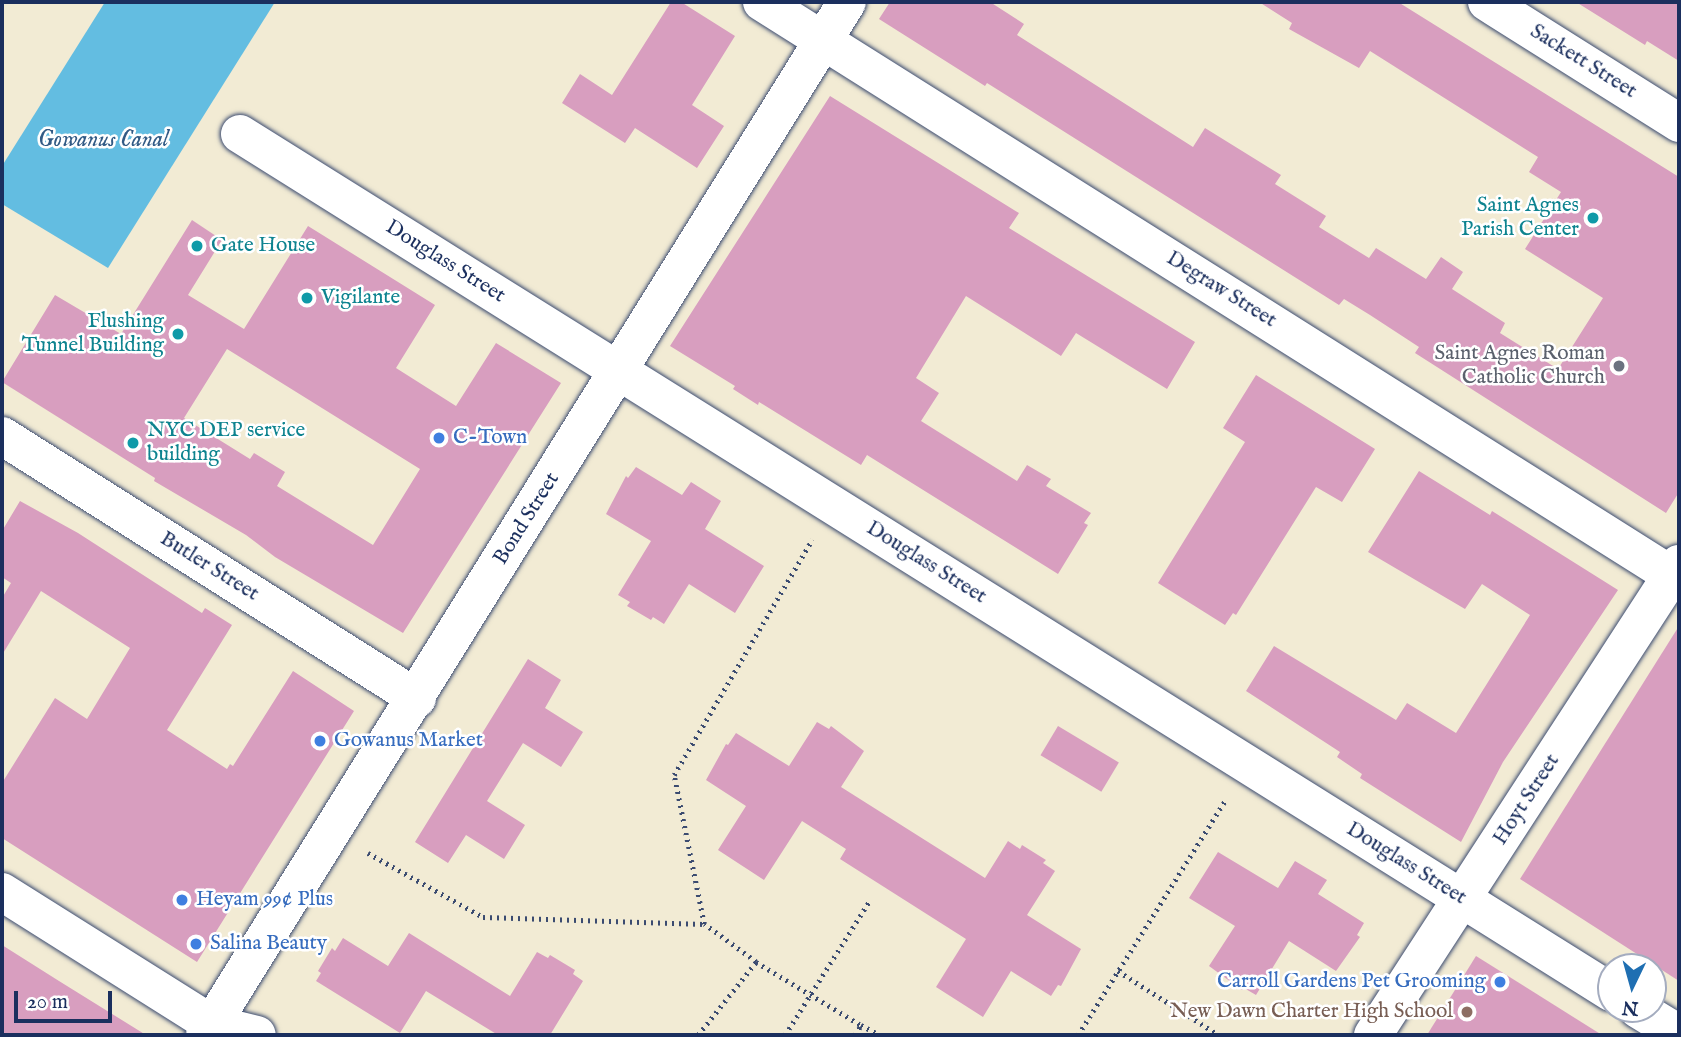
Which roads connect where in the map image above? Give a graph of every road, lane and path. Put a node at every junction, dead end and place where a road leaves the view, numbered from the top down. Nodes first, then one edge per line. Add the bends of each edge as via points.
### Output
1 (762, 2) edge
2 (847, 2) edge
3 (1487, 2) edge
4 (823, 40) junction
5 (1679, 123) edge
6 (240, 134) dead end
7 (620, 371) junction
8 (2, 436) edge
9 (812, 540) dead end
10 (1677, 573) edge
11 (417, 698) junction
12 (1225, 801) dead end
13 (368, 853) dead end
14 (2, 892) edge
15 (870, 900) dead end
16 (1463, 900) junction
17 (704, 924) junction
18 (756, 962) junction
19 (1118, 971) junction
20 (1597, 983) edge
21 (810, 994) junction
22 (1661, 1023) edge
23 (861, 1025) junction
24 (211, 1031) edge
25 (1679, 1034) edge
26 (257, 1035) edge
27 (698, 1035) edge
28 (785, 1035) edge
29 (855, 1035) edge
30 (880, 1035) edge
31 (1078, 1035) edge
32 (1219, 1035) edge
33 (1373, 1035) edge

1 - 4 street, Degraw Street
2 - 4 street, Bond Street
3 - 5 street, Sackett Street
4 - 7 street, Bond Street
4 - 10 street, Degraw Street
6 - 7 street, Douglass Street
7 - 11 street, Bond Street
7 - 16 street, Douglass Street
8 - 11 street, Butler Street
9 - 17 path via 674,775
10 - 16 street, Hoyt Street
11 - 24 street, Bond Street
12 - 19 path
13 - 17 path via 483,917
14 - 24 street
15 - 21 path
16 - 20 street, Douglass Street
16 - 33 street, Hoyt Street
17 - 18 path
18 - 21 path
18 - 27 path
19 - 31 path
19 - 32 path
21 - 23 path
21 - 28 path
22 - 25 street
23 - 29 path
23 - 30 path
24 - 26 street

